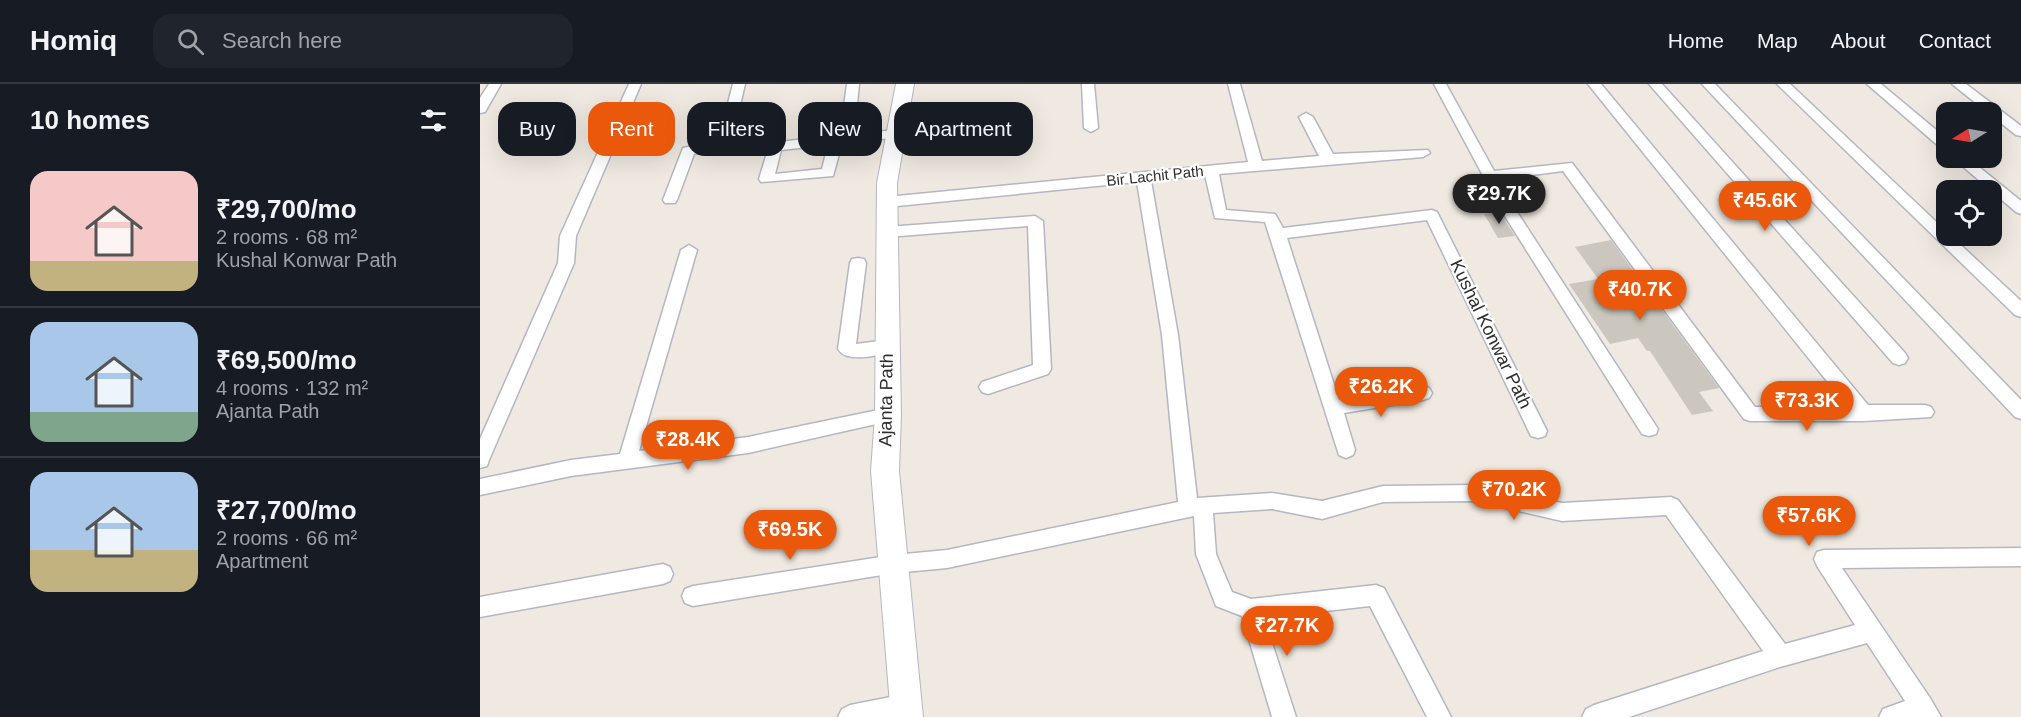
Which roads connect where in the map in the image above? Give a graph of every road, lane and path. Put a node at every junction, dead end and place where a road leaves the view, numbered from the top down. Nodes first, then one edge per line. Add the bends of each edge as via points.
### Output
1 (495, 84) edge
2 (635, 84) edge
3 (740, 84) edge
4 (853, 84) edge
5 (905, 84) edge
6 (1088, 84) edge
7 (1234, 84) edge
8 (1440, 84) edge
9 (1594, 84) edge
10 (1655, 84) edge
11 (1708, 84) edge
12 (1783, 84) edge
13 (1873, 84) edge
14 (1958, 84) edge
15 (849, 102) edge
16 (902, 102) edge
17 (480, 109) edge
18 (1306, 117) dead end
19 (1090, 128) dead end
20 (2021, 132) edge
21 (1936, 137) edge
22 (841, 138) joint
23 (894, 145) edge
24 (1423, 153) dead end
25 (1328, 159) junction
26 (1256, 166) junction
27 (1972, 168) edge
28 (1211, 171) junction
29 (1489, 176) junction
30 (1143, 177) junction
31 (670, 200) dead end
32 (887, 202) junction
33 (2021, 209) edge
34 (887, 232) junction
35 (1278, 234) junction
36 (689, 250) dead end
37 (858, 263) dead end
38 (2021, 310) edge
39 (888, 346) junction
40 (1899, 358) dead end
41 (988, 387) dead end
42 (1423, 393) dead end
43 (1333, 408) junction
44 (1925, 412) dead end
45 (2021, 412) edge
46 (1864, 414) junction
47 (888, 415) junction
48 (1649, 429) dead end
49 (1538, 431) dead end
50 (1346, 450) dead end
51 (480, 460) edge
52 (627, 460) junction
53 (480, 487) edge
54 (1196, 507) junction
55 (2021, 556) edge
56 (894, 564) junction
57 (663, 574) dead end
58 (693, 596) dead end
59 (480, 607) edge
60 (1251, 609) junction
61 (1872, 631) junction
62 (1780, 656) junction
63 (1925, 711) edge
64 (907, 712) edge
65 (849, 717) edge
66 (1284, 717) edge
67 (1438, 717) edge
68 (1594, 717) edge
69 (1891, 717) edge

1 - 17 street
2 - 51 street via 568,236 566,263
3 - 31 street via 724,144 688,151
4 - 15 street
5 - 16 street, Ajanta Path
6 - 19 street
7 - 26 street
8 - 29 street
9 - 46 street
10 - 40 street
11 - 45 street
12 - 38 street
13 - 21 street
14 - 20 street
18 - 25 street
22 - 22 street via 775,146 766,179 828,172
23 - 32 street, Ajanta Path
24 - 25 street, Bir Lachit Path
25 - 26 street, Bir Lachit Path
26 - 28 street, Bir Lachit Path
27 - 33 street
28 - 30 street, Bir Lachit Path
28 - 35 street via 1220,215 1270,217
29 - 46 street via 1567,166 1750,414
29 - 48 street
30 - 32 street, Bir Lachit Path
30 - 54 street
32 - 34 street, Ajanta Path
34 - 39 street, Ajanta Path
34 - 41 street via 1035,221 1042,369
35 - 43 street
35 - 49 street, Kushal Konwar Path via 1432,215
36 - 52 street
37 - 39 street via 847,350
39 - 47 street, Ajanta Path
42 - 43 street
43 - 50 street
44 - 46 street
47 - 52 street via 748,445
47 - 56 street, Ajanta Path via 885,471
52 - 53 street
54 - 56 street via 947,559
54 - 60 street via 1206,554 1224,599
54 - 62 street via 1272,501 1322,510 1383,494 1474,493 1562,512 1671,506
55 - 61 street via 1824,559
56 - 58 street
56 - 64 street, Ajanta Path
57 - 59 street
60 - 66 street
60 - 67 street via 1376,595
61 - 62 street
61 - 63 street
62 - 68 street
63 - 69 street
64 - 65 street

